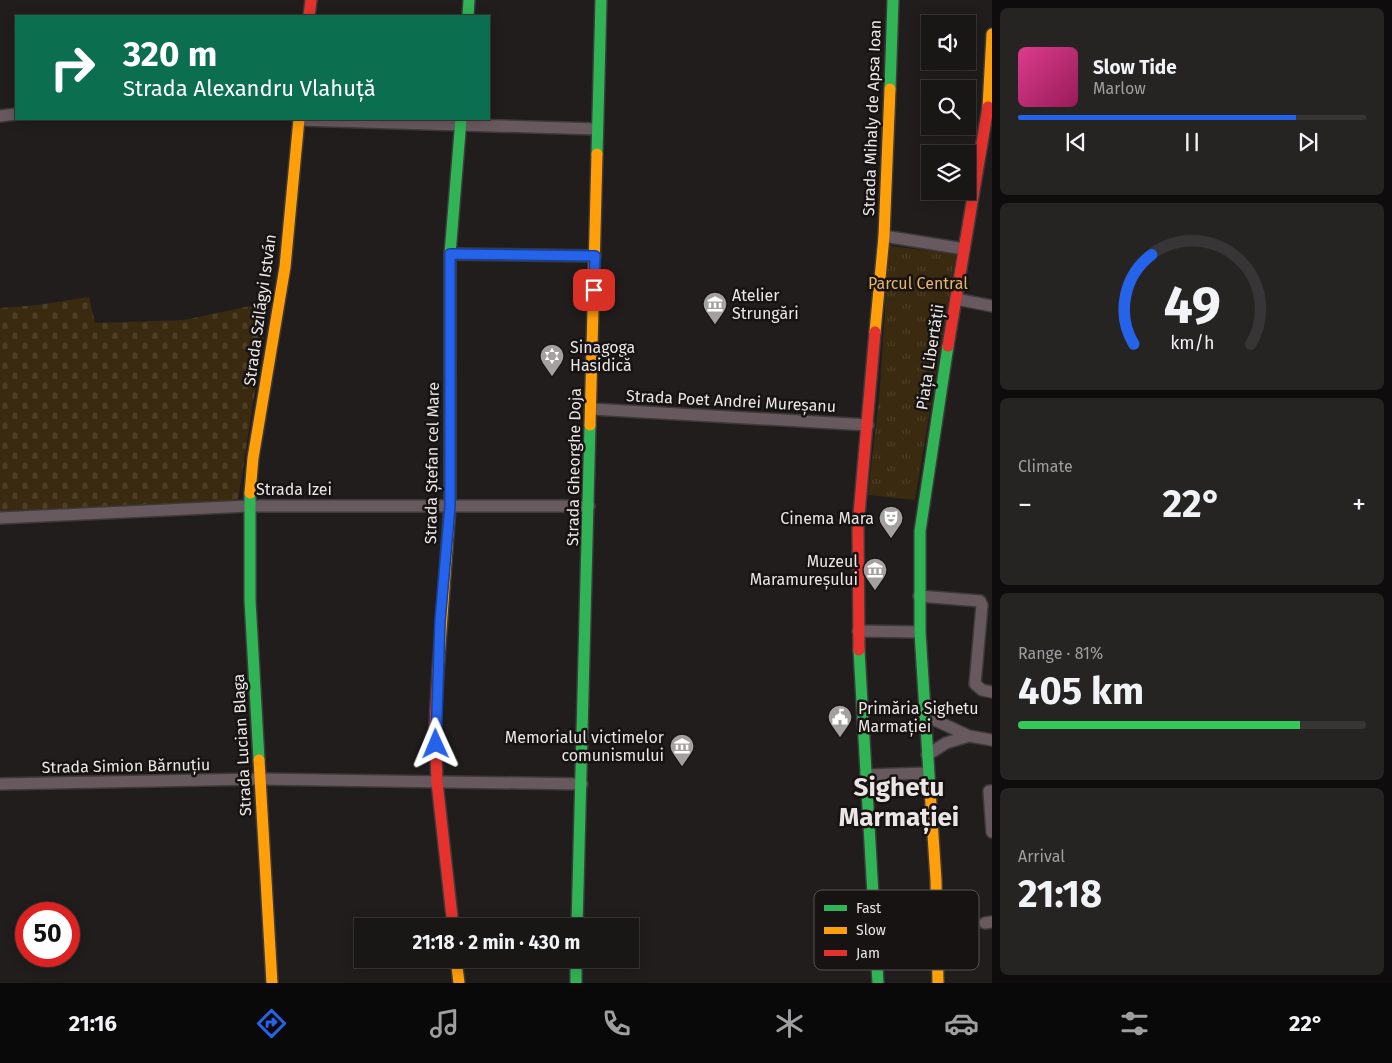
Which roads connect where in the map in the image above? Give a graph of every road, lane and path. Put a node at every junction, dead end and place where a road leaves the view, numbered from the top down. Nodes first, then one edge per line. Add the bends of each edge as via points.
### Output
1 (311, 0) edge
2 (469, 0) edge
3 (601, 0) edge
4 (893, 0) edge
5 (309, 15) edge
6 (468, 15) edge
7 (992, 34) edge
8 (15, 114) edge
9 (0, 116) edge
10 (990, 116) edge
11 (299, 120) edge
12 (353, 120) edge
13 (461, 122) edge
14 (597, 129) junction
15 (884, 236) junction
16 (964, 249) junction
17 (450, 254) junction
18 (595, 256) junction
19 (956, 299) junction
20 (992, 306) edge
21 (592, 410) junction
22 (868, 424) junction
23 (248, 506) junction
24 (450, 506) junction
25 (589, 506) junction
26 (0, 518) edge
27 (919, 596) junction
28 (980, 630) junction
29 (858, 631) junction
30 (920, 632) junction
31 (992, 632) edge
32 (992, 692) edge
33 (924, 715) junction
34 (968, 736) junction
35 (992, 740) edge
36 (927, 755) junction
37 (928, 773) junction
38 (866, 775) junction
39 (260, 779) junction
40 (438, 782) junction
41 (0, 784) edge
42 (582, 784) junction
43 (992, 791) edge
44 (992, 832) edge
45 (873, 890) edge
46 (936, 890) edge
47 (452, 918) edge
48 (577, 918) edge
49 (457, 968) edge
50 (576, 968) edge
51 (877, 970) edge
52 (938, 970) edge
53 (272, 983) edge
54 (459, 983) edge
55 (576, 983) edge
56 (878, 983) edge
57 (938, 983) edge

1 - 5 main road
2 - 6 main road
3 - 14 main road, Strada Gheorghe Doja
4 - 15 main road, Strada Mihaly de Apsa Ioan
7 - 10 main road, Piața Libertății
8 - 9 street
10 - 16 main road, Piața Libertății
11 - 23 main road, Strada Szilágyi István via 285,267
12 - 13 street
13 - 14 street
13 - 17 main road, Strada Ștefan cel Mare
14 - 18 main road, Strada Gheorghe Doja
15 - 16 street
15 - 22 main road
16 - 19 main road, Piața Libertății
17 - 18 street
17 - 24 main road, Strada Ștefan cel Mare
18 - 21 main road, Strada Gheorghe Doja
19 - 20 street
19 - 27 main road, Piața Libertății via 920,531
21 - 22 street, Strada Poet Andrei Mureșanu
21 - 25 main road, Strada Gheorghe Doja
22 - 29 main road via 858,526
23 - 24 street, Strada Izei
23 - 26 street, Strada Izei
23 - 39 main road, Strada Lucian Blaga
24 - 25 street, Strada Izei
24 - 40 main road, Strada Ștefan cel Mare via 436,706
25 - 42 main road, Strada Gheorghe Doja
27 - 28 street via 980,601
27 - 30 main road, Piața Libertății
28 - 31 street
28 - 32 street via 975,684
29 - 30 street
29 - 38 main road
30 - 33 main road, Piața Libertății
33 - 34 street
33 - 36 main road, Piața Libertății
34 - 35 street
34 - 36 street via 946,743
36 - 37 main road, Piața Libertății
37 - 38 street
37 - 46 main road, Piața Libertății
38 - 45 main road
39 - 40 street, Strada Simion Bărnuțiu
39 - 41 street, Strada Simion Bărnuțiu
39 - 53 main road, Strada Lucian Blaga
40 - 42 street, Strada Simion Bărnuțiu
40 - 47 main road, Strada Ștefan cel Mare
42 - 48 main road, Strada Gheorghe Doja
43 - 44 street via 989,791
49 - 54 main road
50 - 55 main road
51 - 56 main road
52 - 57 main road, Piața Libertății

